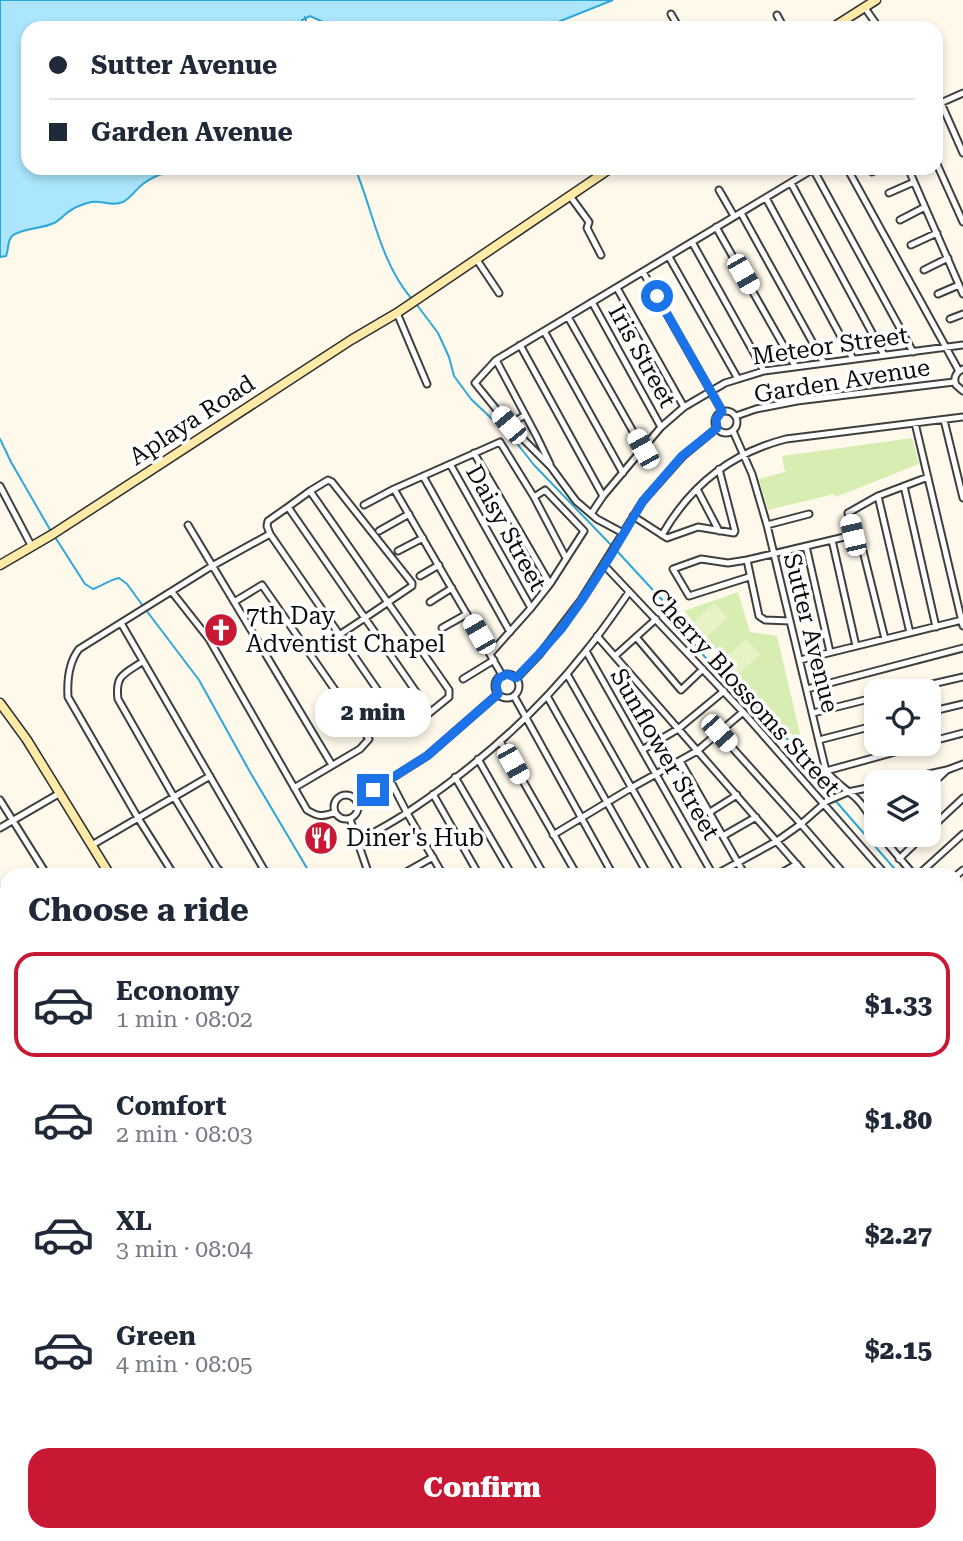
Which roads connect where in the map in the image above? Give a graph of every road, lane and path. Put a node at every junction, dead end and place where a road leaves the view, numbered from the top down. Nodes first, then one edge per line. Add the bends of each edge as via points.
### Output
1 (876, 0) edge
2 (865, 8) junction
3 (671, 14) dead end
4 (777, 15) dead end
5 (675, 21) edge
6 (780, 21) edge
7 (844, 21) edge
8 (874, 21) edge
9 (963, 93) edge
10 (943, 102) edge
11 (943, 114) edge
12 (963, 153) edge
13 (598, 175) edge
14 (804, 175) edge
15 (817, 175) edge
16 (851, 175) edge
17 (911, 175) edge
18 (942, 175) edge
19 (914, 182) junction
20 (791, 183) junction
21 (719, 190) dead end
22 (889, 193) dead end
23 (570, 196) junction
24 (766, 198) junction
25 (925, 207) junction
26 (737, 215) junction
27 (900, 220) dead end
28 (963, 222) edge
29 (716, 227) junction
30 (936, 233) junction
31 (692, 242) junction
32 (911, 245) dead end
33 (601, 255) dead end
34 (669, 257) junction
35 (948, 258) junction
36 (477, 260) junction
37 (924, 270) dead end
38 (643, 272) junction
39 (959, 285) junction
40 (618, 288) junction
41 (499, 293) dead end
42 (937, 294) dead end
43 (963, 294) edge
44 (592, 302) junction
45 (397, 313) junction
46 (963, 314) edge
47 (568, 317) junction
48 (950, 319) dead end
49 (544, 331) junction
50 (520, 345) junction
51 (963, 345) edge
52 (947, 348) junction
53 (913, 352) junction
54 (884, 355) junction
55 (853, 359) junction
56 (496, 360) junction
57 (824, 363) junction
58 (795, 366) junction
59 (961, 370) edge
60 (764, 371) junction
61 (738, 379) junction
62 (954, 382) junction
63 (427, 384) dead end
64 (711, 390) junction
65 (963, 391) edge
66 (684, 407) junction
67 (722, 411) junction
68 (525, 415) junction
69 (736, 416) junction
70 (963, 417) edge
71 (944, 420) junction
72 (915, 423) junction
73 (509, 425) junction
74 (661, 427) junction
75 (717, 428) junction
76 (733, 431) junction
77 (537, 437) junction
78 (527, 444) junction
79 (643, 449) junction
80 (474, 453) junction
81 (744, 453) junction
82 (450, 464) junction
83 (551, 467) junction
84 (719, 469) junction
85 (623, 473) junction
86 (423, 476) junction
87 (928, 477) junction
88 (0, 486) edge
89 (904, 486) junction
90 (394, 489) junction
91 (697, 489) junction
92 (310, 491) junction
93 (603, 496) junction
94 (878, 496) junction
95 (534, 497) junction
96 (963, 498) edge
97 (364, 505) dead end
98 (288, 507) junction
99 (409, 514) junction
100 (591, 514) junction
101 (809, 514) dead end
102 (633, 516) junction
103 (188, 524) dead end
104 (767, 525) junction
105 (379, 531) dead end
106 (719, 531) junction
107 (623, 533) junction
108 (270, 534) junction
109 (662, 535) junction
110 (853, 535) junction
111 (423, 538) junction
112 (832, 540) junction
113 (806, 546) junction
114 (32, 547) junction
115 (398, 551) dead end
116 (774, 554) junction
117 (566, 558) junction
118 (747, 560) junction
119 (0, 565) edge
120 (439, 565) junction
121 (604, 565) junction
122 (212, 566) junction
123 (421, 576) dead end
124 (749, 577) junction
125 (550, 583) junction
126 (452, 588) junction
127 (172, 592) junction
128 (629, 592) junction
129 (234, 602) junction
130 (430, 602) dead end
131 (387, 603) junction
132 (531, 608) junction
133 (467, 614) junction
134 (365, 619) junction
135 (656, 619) junction
136 (790, 621) junction
137 (121, 623) junction
138 (962, 623) edge
139 (936, 627) junction
140 (442, 628) dead end
141 (510, 632) junction
142 (910, 633) junction
143 (339, 635) junction
144 (597, 636) junction
145 (636, 637) junction
146 (885, 639) junction
147 (856, 646) junction
148 (963, 648) edge
149 (586, 651) junction
150 (830, 652) junction
151 (615, 656) junction
152 (492, 657) junction
153 (800, 660) junction
154 (142, 662) junction
155 (703, 669) junction
156 (567, 674) junction
157 (502, 675) junction
158 (963, 677) edge
159 (516, 678) junction
160 (463, 679) dead end
161 (941, 682) edge
162 (807, 689) junction
163 (724, 691) junction
164 (498, 694) junction
165 (514, 696) junction
166 (547, 696) junction
167 (864, 700) edge
168 (0, 703) edge
169 (963, 704) edge
170 (941, 709) edge
171 (430, 712) junction
172 (743, 712) junction
173 (813, 713) junction
174 (525, 718) junction
175 (864, 728) edge
176 (678, 729) junction
177 (719, 733) junction
178 (963, 733) edge
179 (941, 739) edge
180 (819, 740) junction
181 (500, 741) junction
182 (642, 750) junction
183 (697, 751) junction
184 (880, 756) edge
185 (478, 760) junction
186 (680, 761) junction
187 (332, 765) junction
188 (962, 766) edge
189 (947, 770) junction
190 (826, 771) junction
191 (941, 771) edge
192 (656, 774) junction
193 (210, 776) junction
194 (941, 776) edge
195 (455, 778) junction
196 (390, 780) junction
197 (294, 788) junction
198 (631, 788) junction
199 (864, 789) edge
200 (848, 792) junction
201 (60, 793) junction
202 (433, 794) junction
203 (737, 795) junction
204 (174, 797) junction
205 (963, 798) edge
206 (0, 800) edge
207 (357, 800) junction
208 (606, 802) junction
209 (825, 803) junction
210 (864, 808) edge
211 (335, 812) junction
212 (710, 812) junction
213 (407, 813) junction
214 (756, 817) junction
215 (138, 818) junction
216 (581, 818) junction
217 (350, 819) junction
218 (941, 819) edge
219 (12, 820) junction
220 (801, 824) junction
221 (0, 828) edge
222 (963, 834) edge
223 (553, 835) junction
224 (723, 836) junction
225 (777, 841) junction
226 (357, 842) junction
227 (92, 845) junction
228 (890, 847) edge
229 (912, 847) edge
230 (433, 857) junction
231 (899, 859) junction
232 (738, 862) junction
233 (797, 864) junction
234 (43, 868) edge
235 (106, 868) edge
236 (170, 868) edge
237 (218, 868) edge
238 (263, 868) edge
239 (366, 868) edge
240 (413, 868) edge
241 (439, 868) edge
242 (475, 868) edge
243 (508, 868) edge
244 (540, 868) edge
245 (573, 868) edge
246 (609, 868) edge
247 (644, 868) edge
248 (677, 868) edge
249 (710, 868) edge
250 (727, 868) edge
251 (741, 868) edge
252 (790, 868) edge
253 (800, 868) edge
254 (839, 868) edge
255 (880, 868) edge
256 (909, 868) edge
257 (924, 868) edge

1 - 2 street
2 - 7 street
2 - 8 street
3 - 5 street
4 - 6 street
9 - 10 street
11 - 12 street
13 - 23 street, Aplaya Road
14 - 20 street
15 - 53 street
16 - 52 street
17 - 19 street
18 - 28 street
19 - 22 street
19 - 25 street
20 - 24 street
20 - 54 street
21 - 26 street
23 - 33 street via 589,222 587,228
23 - 36 street, Aplaya Road
24 - 26 street
24 - 55 street
25 - 27 street
25 - 30 street
26 - 29 street
26 - 57 street
29 - 31 street
29 - 58 street
30 - 32 street
30 - 35 street
31 - 34 street
31 - 60 street
34 - 38 street
34 - 61 street
35 - 37 street
35 - 39 street
36 - 41 street
36 - 45 street, Aplaya Road
38 - 40 street
38 - 64 street
39 - 42 street
39 - 43 street
40 - 44 street
40 - 66 street
44 - 47 street
44 - 74 street, Iris Street
45 - 63 street
45 - 114 street, Aplaya Road
46 - 48 street
47 - 49 street
47 - 79 street
49 - 50 street
49 - 85 street
50 - 56 street
50 - 93 street
51 - 52 street, Meteor Street
52 - 53 street, Meteor Street
52 - 59 street
53 - 54 street, Meteor Street
54 - 55 street, Meteor Street
55 - 57 street, Meteor Street
56 - 68 street
56 - 73 street via 475,383
57 - 58 street, Meteor Street
58 - 60 street, Meteor Street
59 - 62 street
60 - 61 street, Meteor Street
61 - 64 street, Meteor Street
62 - 65 street
62 - 69 street, Garden Avenue via 797,401
64 - 66 street, Meteor Street
64 - 67 street
66 - 74 street, Meteor Street
67 - 69 street
67 - 75 street
68 - 73 street
68 - 77 street
69 - 76 street via 738,424
70 - 71 street
71 - 72 street
71 - 96 street
72 - 81 street via 786,439
72 - 87 street
73 - 78 street
74 - 79 street, Meteor Street
75 - 76 street via 724,433
75 - 102 street via 669,470
76 - 81 street, Sutter Avenue
77 - 78 street
77 - 83 street
78 - 83 street
79 - 85 street, Meteor Street
80 - 82 street
80 - 95 street via 500,442
80 - 125 street
81 - 84 street
81 - 104 street, Sutter Avenue
82 - 86 street
82 - 132 street, Daisy Street
83 - 100 street
84 - 91 street
84 - 106 street via 735,531
85 - 93 street, Meteor Street
86 - 90 street
86 - 141 street
87 - 89 street
87 - 138 street
88 - 114 street
89 - 94 street
89 - 139 street
90 - 97 street
90 - 99 street
91 - 106 street
91 - 109 street
92 - 98 street
92 - 131 street
92 - 131 street via 332,482 412,583
93 - 100 street, Meteor Street
94 - 110 street via 848,513
94 - 142 street
95 - 117 street
95 - 117 street via 545,490 584,531
98 - 108 street via 268,521
98 - 134 street
99 - 105 street
99 - 111 street
100 - 107 street
101 - 104 street
102 - 107 street
102 - 109 street
103 - 122 street
104 - 116 street, Sutter Avenue
106 - 109 street via 698,527 667,538
107 - 121 street
108 - 122 street
108 - 143 street
110 - 112 street
110 - 146 street via 862,547
111 - 115 street
111 - 120 street
112 - 113 street
112 - 147 street
113 - 116 street
113 - 150 street
114 - 119 street, Aplaya Road
116 - 118 street
116 - 136 street, Sutter Avenue
117 - 125 street
118 - 124 street
118 - 124 street via 701,559 673,569 689,596
120 - 123 street
120 - 126 street
121 - 128 street, Cherry Blossoms Street
121 - 159 street via 562,628
122 - 127 street
122 - 129 street
124 - 136 street via 759,617
125 - 132 street
126 - 130 street
126 - 133 street
127 - 137 street
127 - 197 street via 209,639
128 - 135 street, Cherry Blossoms Street
128 - 144 street
129 - 187 street
129 - 187 street via 262,585 369,739
131 - 134 street
131 - 171 street via 449,690 449,696
132 - 141 street
133 - 140 street
133 - 152 street
134 - 143 street
134 - 171 street
135 - 145 street
135 - 155 street, Cherry Blossoms Street
136 - 153 street, Sutter Avenue
137 - 154 street
137 - 215 street via 73,657 68,697
138 - 139 street
139 - 142 street
141 - 152 street
142 - 146 street
143 - 171 street via 401,724 411,728
144 - 149 street
144 - 151 street
145 - 151 street
145 - 155 street via 681,690
146 - 147 street
147 - 150 street
148 - 162 street
149 - 156 street
149 - 182 street, Sunflower Street
150 - 153 street
151 - 176 street
152 - 157 street
152 - 160 street
153 - 162 street, Sutter Avenue
154 - 193 street
154 - 204 street via 121,677 118,699
155 - 163 street, Cherry Blossoms Street
156 - 166 street
156 - 198 street
157 - 159 street
157 - 164 street via 496,681
158 - 161 street
159 - 165 street via 519,688
162 - 173 street, Sutter Avenue
163 - 172 street, Cherry Blossoms Street
163 - 176 street
164 - 165 street
164 - 196 street via 428,755
165 - 174 street
166 - 174 street
166 - 208 street
167 - 173 street
168 - 201 street
169 - 170 street
172 - 177 street
172 - 209 street, Cherry Blossoms Street
173 - 180 street, Sutter Avenue
174 - 181 street
174 - 216 street
175 - 180 street
176 - 182 street
176 - 183 street
177 - 183 street
177 - 220 street
178 - 179 street
180 - 190 street, Sutter Avenue
181 - 185 street
181 - 223 street
182 - 192 street, Sunflower Street
183 - 186 street
183 - 203 street
184 - 190 street
185 - 195 street
185 - 244 street
186 - 192 street
186 - 212 street
187 - 197 street
188 - 189 street
189 - 191 street
189 - 194 street
190 - 200 street
192 - 198 street
192 - 249 street, Sunflower Street
193 - 204 street
193 - 238 street
195 - 202 street
195 - 243 street
196 - 207 street
196 - 213 street
197 - 211 street via 316,816
198 - 208 street
198 - 248 street
199 - 200 street
200 - 209 street
200 - 210 street
201 - 219 street
201 - 227 street
202 - 213 street
202 - 242 street
203 - 212 street
203 - 214 street
204 - 215 street
204 - 237 street
205 - 218 street
206 - 219 street
207 - 211 street via 342,795 335,800
207 - 217 street via 358,811
208 - 216 street
208 - 247 street
209 - 220 street
209 - 255 street, Cherry Blossoms Street
211 - 217 street
212 - 224 street
213 - 226 street
213 - 230 street
214 - 224 street
214 - 225 street
215 - 227 street
215 - 236 street
216 - 223 street
216 - 246 street
217 - 226 street
219 - 221 street
219 - 234 street
220 - 225 street
220 - 254 street
222 - 257 street
223 - 245 street
224 - 232 street
225 - 232 street
225 - 233 street
226 - 239 street
227 - 235 street
228 - 231 street
229 - 231 street
230 - 240 street
230 - 241 street
231 - 256 street
232 - 250 street
232 - 251 street
233 - 252 street
233 - 253 street

